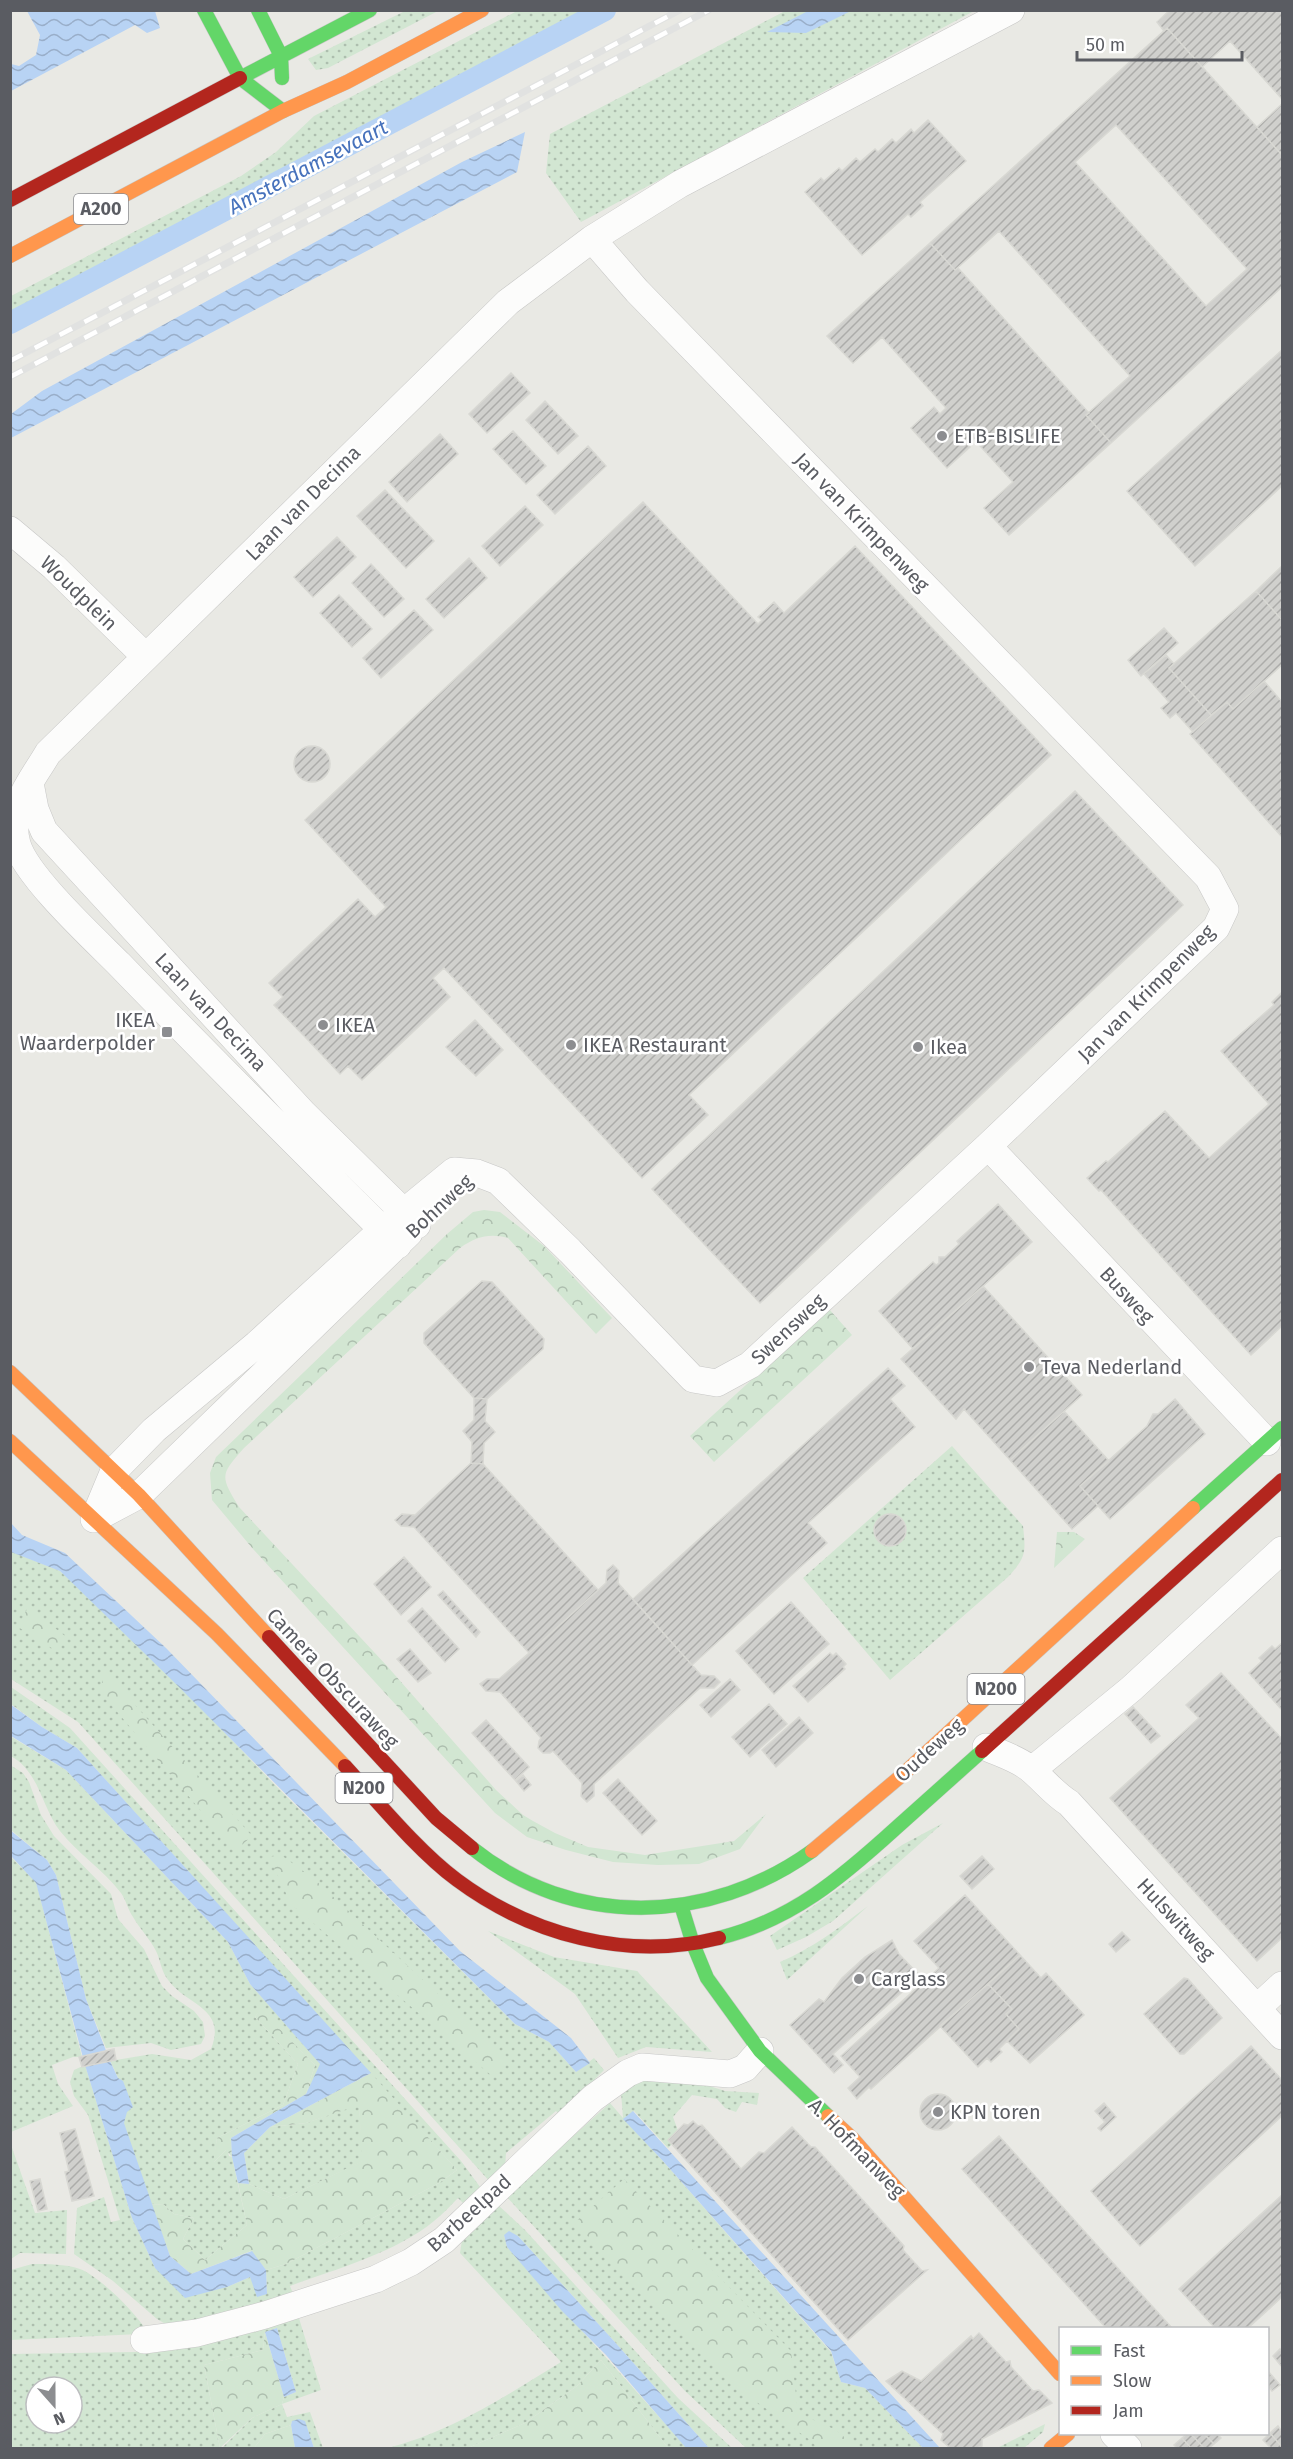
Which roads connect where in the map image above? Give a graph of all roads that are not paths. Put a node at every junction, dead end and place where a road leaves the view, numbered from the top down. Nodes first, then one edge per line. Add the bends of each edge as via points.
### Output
1 (204, 10) edge
2 (258, 10) edge
3 (370, 10) edge
4 (482, 10) edge
5 (1011, 10) edge
6 (281, 56) junction
7 (240, 78) junction
8 (283, 111) junction
9 (10, 200) edge
10 (592, 239) junction
11 (10, 256) edge
12 (10, 530) edge
13 (146, 657) junction
14 (20, 781) edge
15 (988, 1146) junction
16 (477, 1173) joint
17 (339, 1187) junction
18 (410, 1218) junction
19 (390, 1237) junction
20 (349, 1260) junction
21 (10, 1372) edge
22 (1275, 1435) edge
23 (10, 1441) edge
24 (114, 1471) junction
25 (1282, 1480) edge
26 (139, 1495) junction
27 (94, 1520) junction
28 (1282, 1550) edge
29 (986, 1748) junction
30 (1040, 1763) junction
31 (681, 1905) junction
32 (693, 1944) junction
33 (1282, 1985) edge
34 (1257, 2008) junction
35 (1282, 2036) edge
36 (760, 2051) junction
37 (144, 2340) dead end
38 (1059, 2373) edge
39 (1066, 2435) edge
40 (1116, 2435) edge
41 (1051, 2448) edge
42 (1128, 2448) edge

1 - 7 main road
2 - 6 main road
3 - 6 main road
4 - 8 main road via 347,82
5 - 10 street via 680,184
6 - 7 main road
6 - 8 main road
7 - 8 main road
7 - 9 main road, A200
8 - 11 main road, A200
10 - 13 street, Laan van Decima via 508,302
10 - 15 street, Jan van Krimpenweg via 645,300 1208,876 1225,909 1216,928
12 - 13 street, Woudplein
13 - 14 street, Laan van Decima
14 - 17 street, Laan van Decima via 14,828 26,864
14 - 18 street, Laan van Decima via 44,831 295,1105
15 - 16 street, Swensweg via 750,1365 717,1383 693,1379 498,1181
15 - 22 street, Busweg via 1204,1377
16 - 18 street, Bohnweg via 435,1207
17 - 19 street, Laan van Decima
17 - 20 street, Laan van Decima via 354,1226
18 - 19 street, Bohnweg
19 - 20 street, Bohnweg
19 - 26 street, Bohnweg
20 - 24 street, Bohnweg via 154,1430
21 - 24 main road, Camera Obscuraweg / N200
22 - 31 main road, Oudeweg / N200 via 831,1836 764,1879
23 - 27 main road, N200
24 - 26 main road, Camera Obscuraweg / N200
24 - 27 street, Bohnweg
25 - 29 main road, Oudeweg / N200
26 - 27 street, Bohnweg
26 - 31 main road, Camera Obscuraweg / N200 via 436,1818 473,1851 549,1893 587,1904 623,1909
27 - 32 main road, N200 via 255,1672 367,1791 465,1886 517,1917 579,1940 637,1948
28 - 30 street via 1131,1689
29 - 30 street, Hulswitweg via 1018,1761
29 - 32 main road, Oudeweg / N200 via 852,1868 818,1893 783,1915 750,1929
30 - 34 street, Hulswitweg via 1055,1795 1069,1803
31 - 32 main road, A. Hofmanweg
32 - 36 main road, A. Hofmanweg via 707,1978
33 - 34 street
34 - 35 street, Hulswitweg
36 - 37 street, Barbeelpad via 745,2068 730,2074 642,2067 615,2082 593,2098 444,2240 376,2279 265,2315 196,2333
36 - 38 main road, A. Hofmanweg via 852,2138
39 - 41 main road
40 - 42 street

